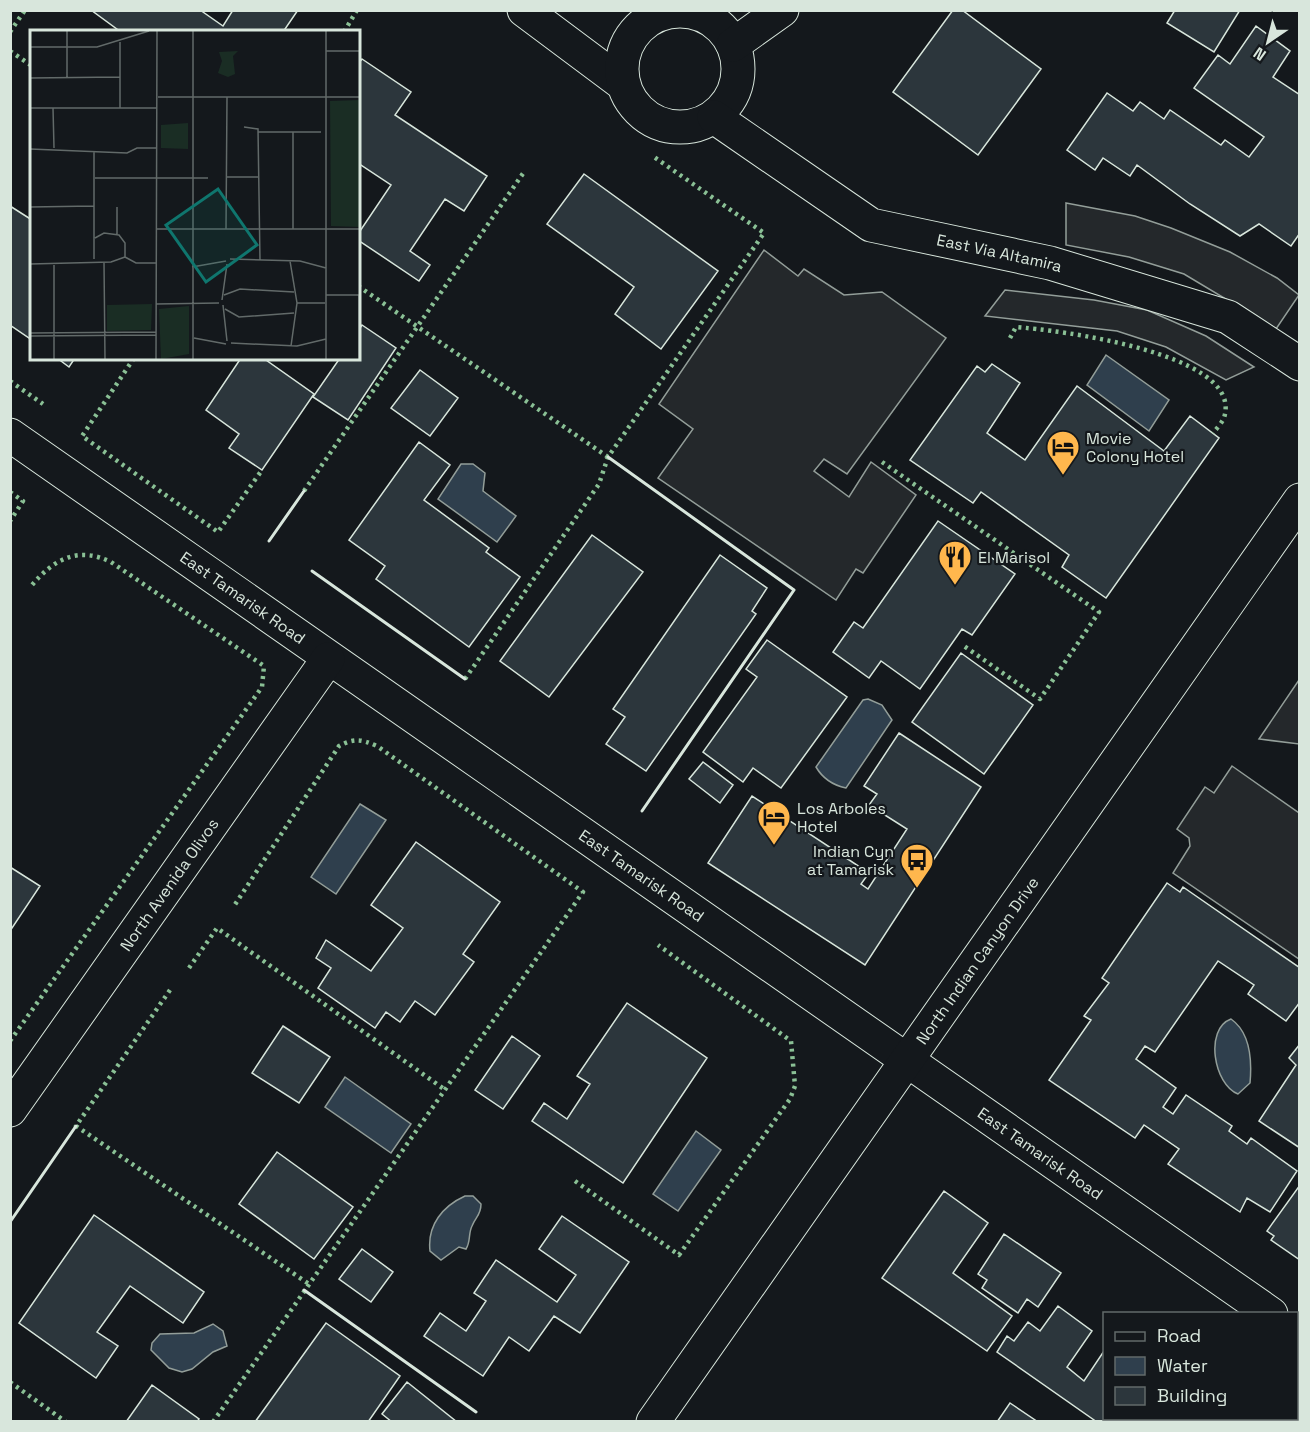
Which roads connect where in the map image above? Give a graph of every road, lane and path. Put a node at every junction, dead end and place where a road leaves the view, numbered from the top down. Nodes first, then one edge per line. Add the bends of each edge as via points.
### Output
1 (524, 10) edge
2 (782, 10) edge
3 (733, 45) junction
4 (623, 84) junction
5 (714, 117) junction
6 (1299, 364) edge
7 (10, 435) edge
8 (1299, 500) edge
9 (328, 659) junction
10 (906, 1059) junction
11 (10, 1110) edge
12 (1268, 1312) edge
13 (653, 1422) edge

1 - 4 street
2 - 3 street
3 - 4 street via 722,29 706,17 668,12 636,30 621,65
3 - 5 street via 738,65 736,84 728,103
4 - 5 street via 630,101 643,115 660,124 678,128
5 - 6 street, East Via Altamira via 871,225 1050,263 1228,317
7 - 9 street, East Tamarisk Road
8 - 10 street, North Indian Canyon Drive
9 - 10 street, East Tamarisk Road
9 - 11 street, North Avenida Olivos
10 - 12 street, East Tamarisk Road
10 - 13 street, North Indian Canyon Drive

